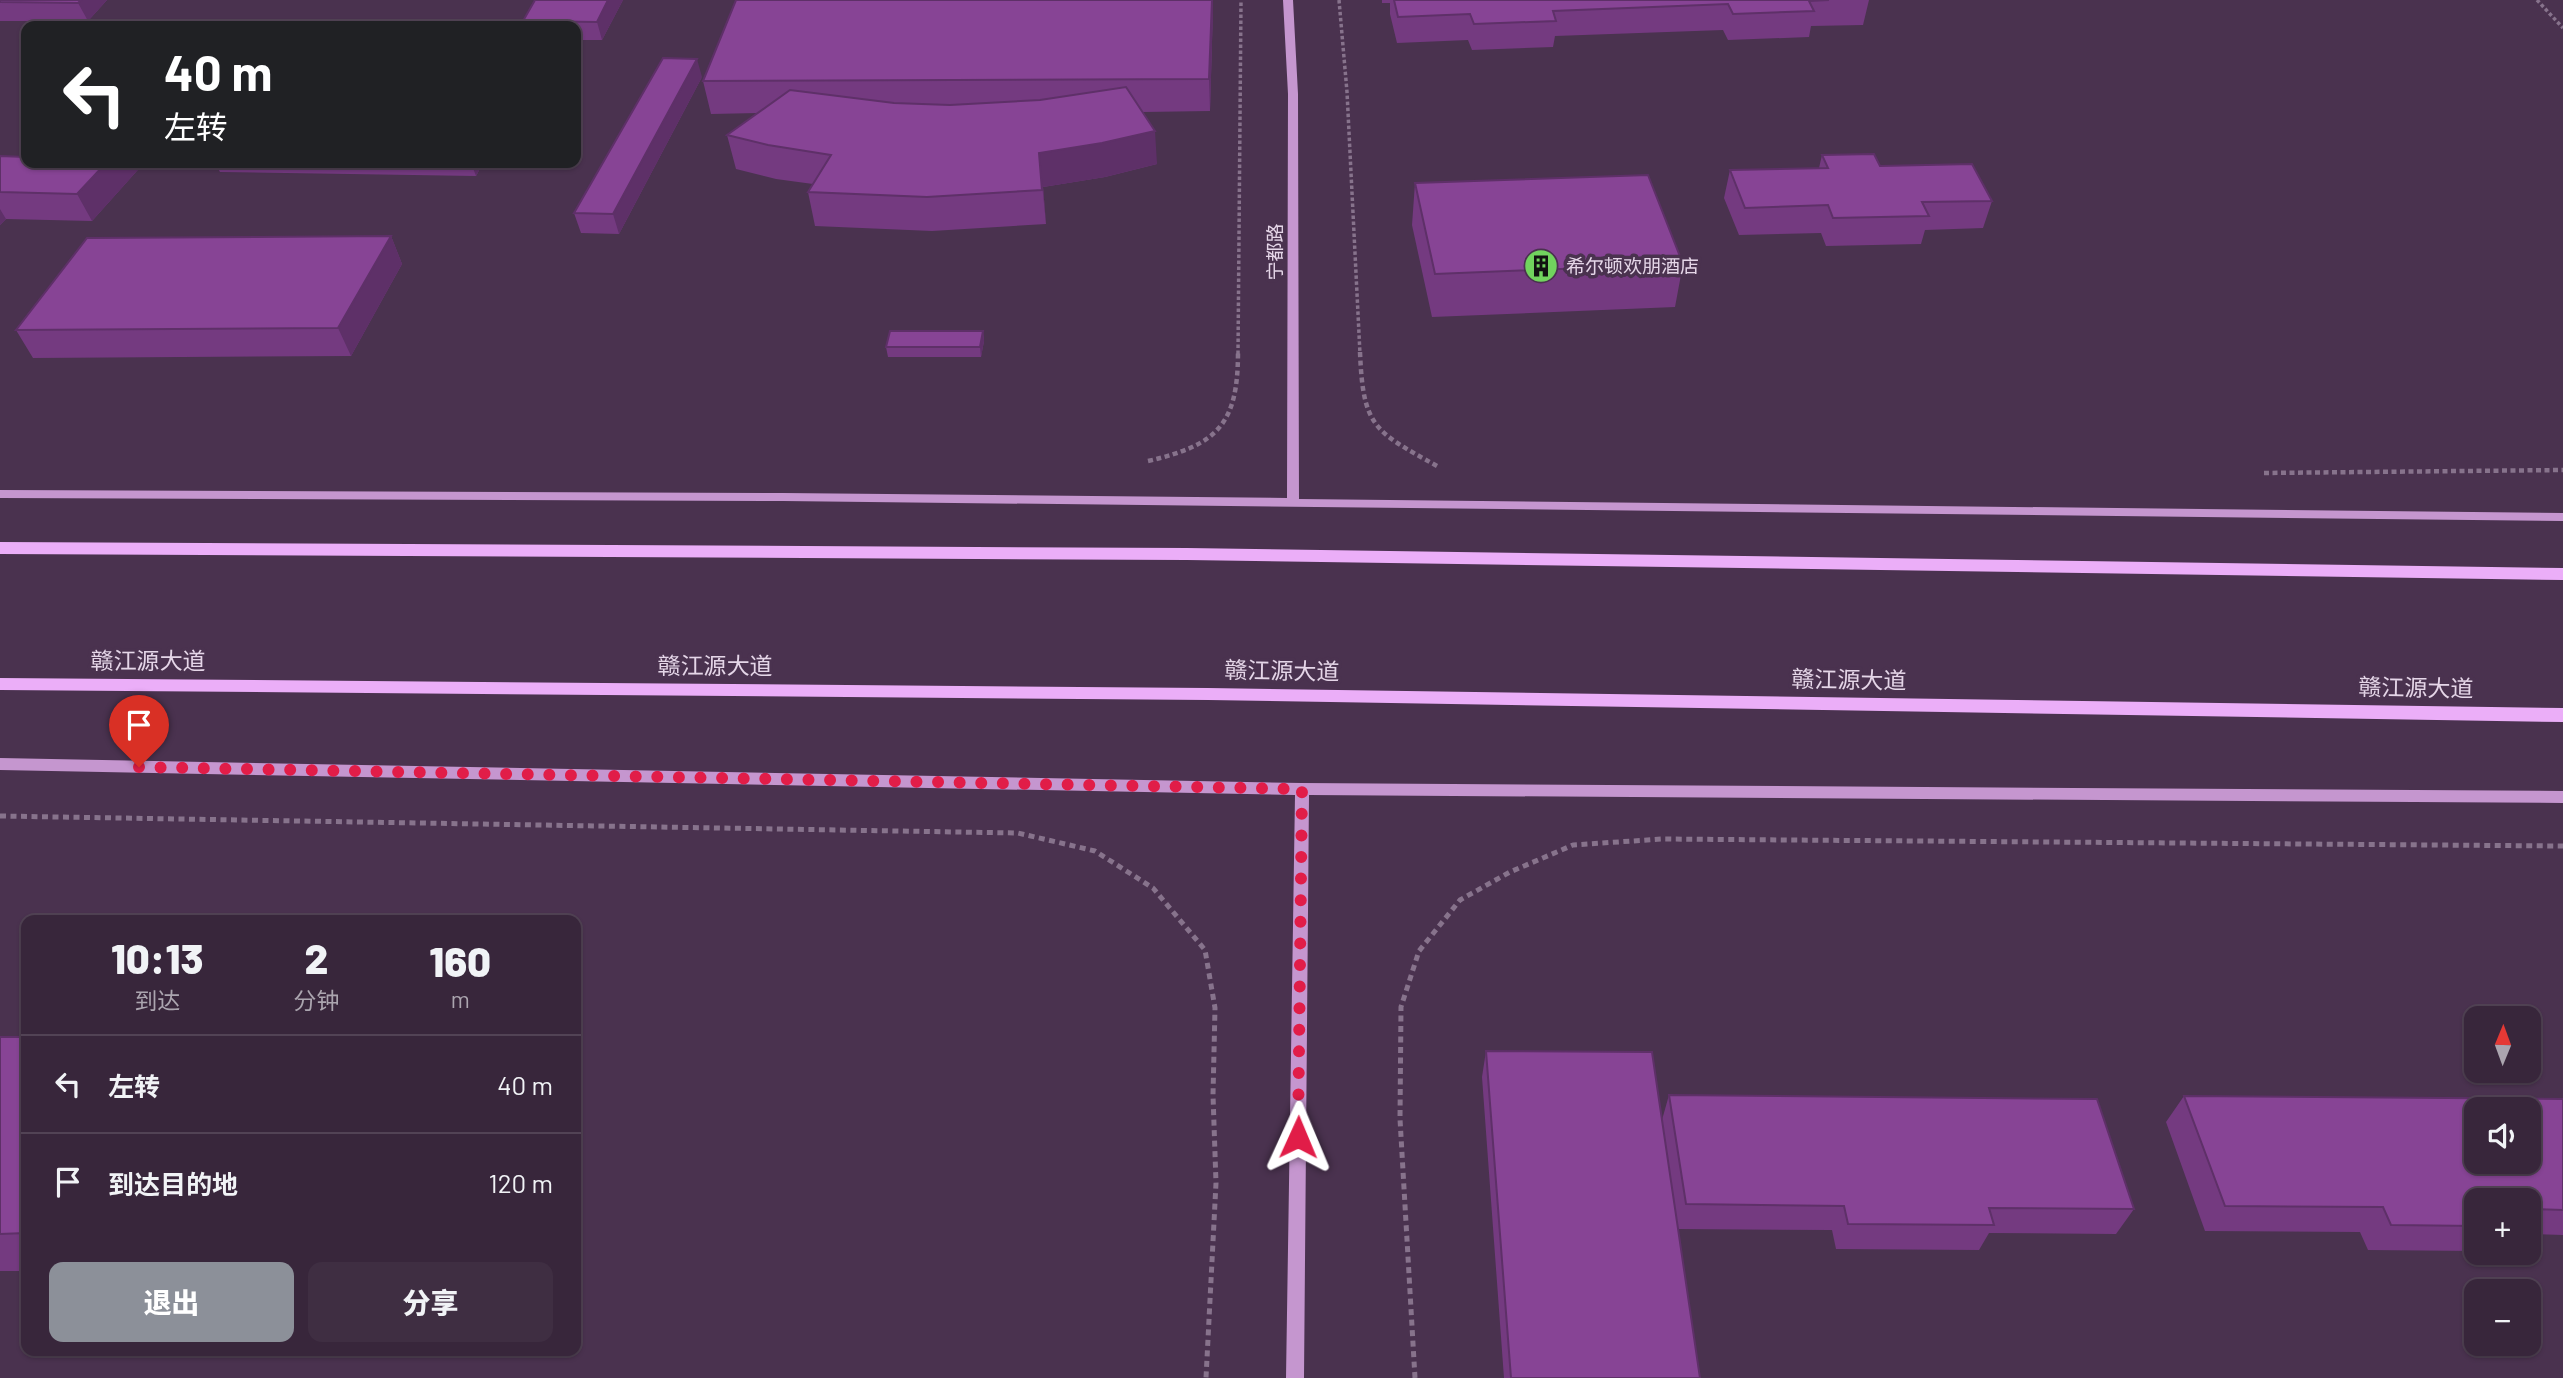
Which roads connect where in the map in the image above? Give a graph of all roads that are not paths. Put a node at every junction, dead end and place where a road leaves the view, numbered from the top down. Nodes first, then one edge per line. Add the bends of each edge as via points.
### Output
1 (1288, 0) edge
2 (0, 494) edge
3 (1293, 504) junction
4 (2563, 517) edge
5 (0, 548) edge
6 (2563, 574) edge
7 (0, 684) edge
8 (2563, 715) edge
9 (0, 764) edge
10 (1302, 789) junction
11 (2563, 797) edge
12 (1295, 1378) edge

1 - 3 street, 宁都路 via 1293,94
2 - 3 street
3 - 4 street
5 - 6 main road via 1174,554
7 - 8 main road, 赣江源大道 via 1208,694
9 - 10 street
10 - 11 street
10 - 12 street

